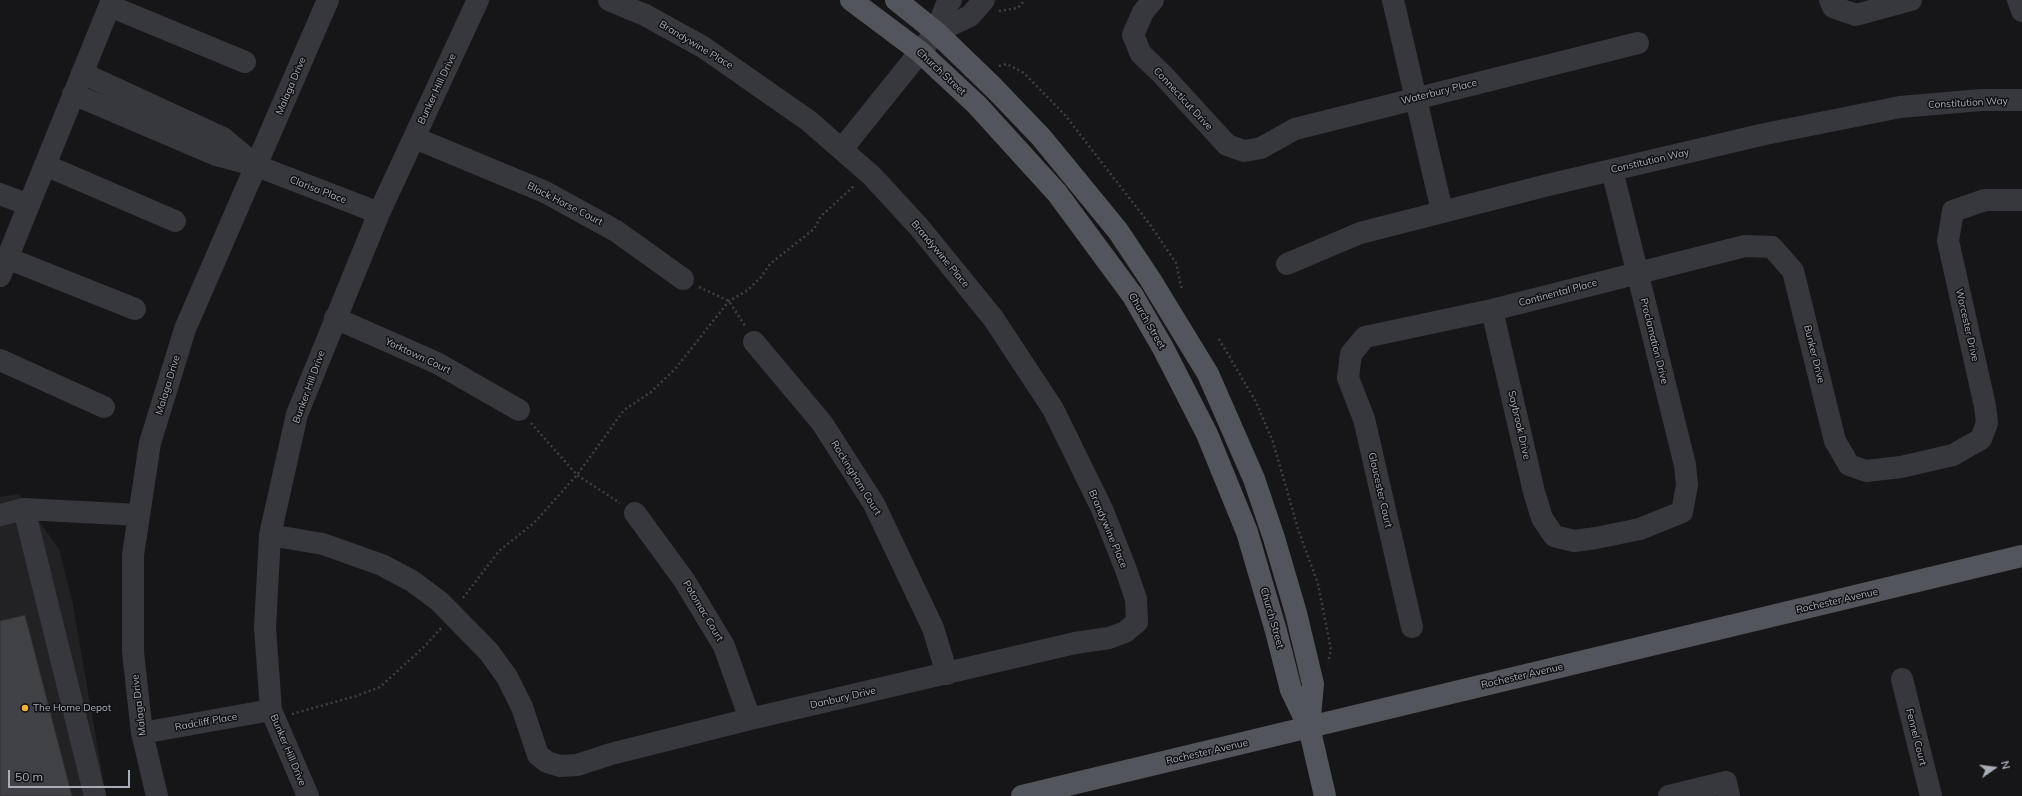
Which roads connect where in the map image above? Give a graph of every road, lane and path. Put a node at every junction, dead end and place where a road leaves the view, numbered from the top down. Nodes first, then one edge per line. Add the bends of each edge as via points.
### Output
1 (328, 0) edge
2 (478, 0) edge
3 (609, 0) edge
4 (851, 0) edge
5 (896, 0) edge
6 (951, 0) edge
7 (1025, 0) edge
8 (1153, 0) edge
9 (1393, 0) edge
10 (1911, 0) edge
11 (2018, 0) edge
12 (111, 3) edge
13 (1832, 4) edge
14 (991, 6) edge
15 (2022, 11) edge
16 (936, 32) junction
17 (1638, 43) dead end
18 (919, 51) junction
19 (245, 62) dead end
20 (998, 67) dead end
21 (82, 73) junction
22 (73, 94) junction
23 (1418, 98) junction
24 (2022, 100) edge
25 (415, 138) junction
26 (842, 149) junction
27 (1244, 151) joint
28 (45, 165) junction
29 (256, 166) junction
30 (1612, 170) junction
31 (854, 186) dead end
32 (0, 194) edge
33 (2022, 200) edge
34 (28, 205) junction
35 (1442, 211) junction
36 (380, 213) junction
37 (175, 221) dead end
38 (1772, 248) joint
39 (1287, 264) dead end
40 (4, 267) edge
41 (1638, 272) junction
42 (683, 279) joint
43 (1182, 290) dead end
44 (729, 301) junction
45 (135, 309) dead end
46 (1492, 310) junction
47 (335, 318) junction
48 (1219, 339) dead end
49 (754, 342) joint
50 (1351, 354) joint
51 (0, 360) edge
52 (104, 407) dead end
53 (519, 410) joint
54 (1849, 464) joint
55 (577, 475) junction
56 (24, 509) junction
57 (636, 513) joint
58 (0, 515) edge
59 (139, 515) junction
60 (270, 536) junction
61 (1554, 536) joint
62 (2022, 556) edge
63 (452, 615) junction
64 (1137, 622) joint
65 (1412, 627) dead end
66 (1327, 664) dead end
67 (947, 674) junction
68 (1902, 679) dead end
69 (273, 715) junction
70 (750, 719) junction
71 (1309, 727) junction
72 (142, 733) junction
73 (1728, 789) edge
74 (95, 796) edge
75 (157, 796) edge
76 (308, 796) edge
77 (1022, 796) edge
78 (1325, 796) edge
79 (1669, 796) edge
80 (1931, 796) edge

1 - 29 street, Malaga Drive
2 - 25 street, Bunker Hill Drive
3 - 26 street, Brandywine Place via 645,15 703,47 809,122
4 - 18 main road, Church Street
5 - 16 main road, Church Street
6 - 16 street
7 - 14 path via 1018,8
8 - 27 street, Connecticut Drive via 1143,12 1133,36 1141,54 1227,146
9 - 23 street
10 - 13 street via 1856,15
11 - 15 street
12 - 19 street
12 - 21 street
14 - 16 street
16 - 18 street
16 - 71 main road, Church Street via 1041,137 1118,231 1208,374 1254,480 1296,613 1313,684
17 - 23 street, Waterbury Place
18 - 26 street
18 - 71 main road, Church Street via 977,105 1021,152 1056,193 1133,296 1207,434 1234,498 1254,556 1291,690
20 - 43 path via 1007,64 1024,73 1065,115 1151,226 1176,263
21 - 22 street
21 - 29 street via 223,138
22 - 28 street
22 - 29 street via 216,155
23 - 27 street, Waterbury Place via 1295,129 1261,148
23 - 35 street
24 - 30 street, Constitution Way via 1981,100 1900,107 1765,134
25 - 36 street, Bunker Hill Drive
25 - 42 street, Black Horse Court via 545,192 616,231
26 - 64 street, Brandywine Place via 872,176 919,227 993,318 1053,409 1102,509 1125,567 1136,599
28 - 34 street
28 - 37 street
29 - 36 street, Clarisa Place
29 - 59 street, Malaga Drive via 185,329 150,443
30 - 35 street, Constitution Way
30 - 41 street, Proclamation Drive
31 - 44 path via 821,216 814,229 770,264 748,290
32 - 34 street
33 - 54 street, Worcester Drive via 1985,200 1953,211 1948,241 1985,406 1987,423 1981,439 1953,455 1901,467 1866,471
34 - 40 street
35 - 39 street, Constitution Way via 1360,232
36 - 47 street, Bunker Hill Drive
38 - 41 street, Continental Place via 1745,246
38 - 54 street, Bunker Drive via 1793,271 1835,441
40 - 45 street
41 - 46 street, Continental Place
41 - 61 street, Proclamation Drive via 1685,465 1688,485 1682,512 1640,529 1596,538 1574,542
42 - 44 path
44 - 49 path
44 - 55 path via 675,369 651,392 624,410
46 - 50 street, Continental Place via 1365,337
46 - 61 street, Saybrook Drive via 1534,492 1542,518
47 - 53 street, Yorktown Court via 437,362
47 - 60 street, Bunker Hill Drive via 298,414
48 - 66 path via 1256,402 1273,442 1298,530 1318,584 1331,650
49 - 67 street, Rockingham Court via 822,423 874,504 933,628
50 - 65 street, Gloucester Court via 1348,378 1364,419
51 - 52 street
53 - 55 path
55 - 57 path
55 - 63 path via 534,523 499,551
56 - 58 street
56 - 59 street
56 - 74 street
57 - 70 street, Potomac Court via 684,580 724,646
59 - 72 street, Malaga Drive via 133,555 134,652
60 - 63 street via 324,544 382,565 412,581 439,601
60 - 69 street, Bunker Hill Drive via 265,628
62 - 71 main road, Rochester Avenue
63 - 69 path via 425,646 380,687
63 - 70 street, Danbury Drive via 490,652 507,677 522,707 538,755 547,762 560,766 577,765 610,754
64 - 67 street, Danbury Drive via 1125,632 1109,638 1074,643
67 - 70 street, Danbury Drive
68 - 80 street, Fennel Court
69 - 72 street, Radcliff Place
69 - 76 street, Bunker Hill Drive
71 - 77 main road, Rochester Avenue
71 - 78 main road, Church Street
72 - 75 street, Malaga Drive
73 - 79 street

